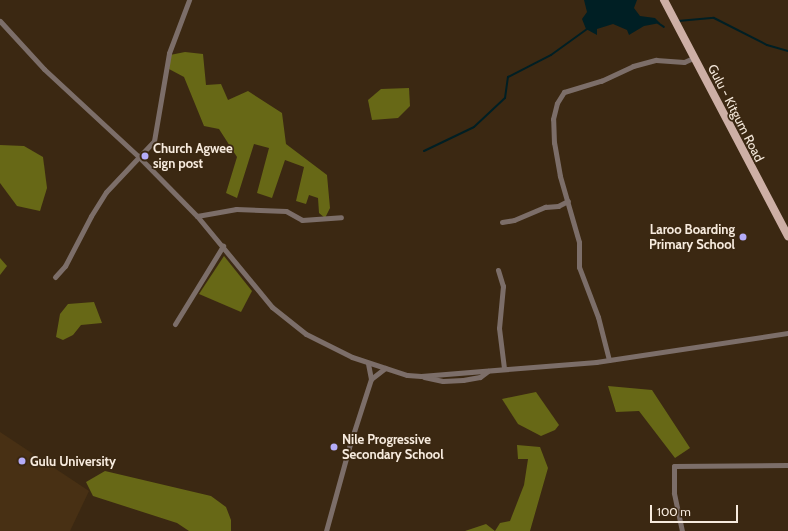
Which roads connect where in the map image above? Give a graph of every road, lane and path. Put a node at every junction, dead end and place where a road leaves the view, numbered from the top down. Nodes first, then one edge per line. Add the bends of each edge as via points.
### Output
1 (189, 0) edge
2 (665, 0) edge
3 (0, 21) edge
4 (693, 58) junction
5 (138, 156) junction
6 (568, 201) junction
7 (197, 216) junction
8 (342, 217) dead end
9 (502, 222) dead end
10 (788, 236) edge
11 (223, 246) junction
12 (498, 270) dead end
13 (55, 278) dead end
14 (175, 324) dead end
15 (788, 333) edge
16 (608, 360) junction
17 (368, 363) junction
18 (385, 368) junction
19 (504, 368) junction
20 (489, 371) junction
21 (421, 376) junction
22 (371, 379) junction
23 (788, 465) edge
24 (326, 531) edge
25 (682, 531) edge

1 - 5 street via 169,53 154,141
2 - 4 main road, Gulu - Kitgum Road
3 - 5 street via 44,69
4 - 6 street via 684,62 656,60 633,66 602,81 564,92 553,119 554,143
4 - 10 main road, Gulu - Kitgum Road
5 - 7 street
5 - 13 street via 106,192 65,266
6 - 9 street
6 - 16 street via 579,242 579,267 598,317
7 - 8 street via 236,209 286,211 302,220
7 - 11 street
11 - 14 street
11 - 17 street via 260,294 286,319 318,342
12 - 19 street via 503,286 499,328
15 - 16 street
16 - 19 street
17 - 18 street
17 - 22 street
18 - 21 street
18 - 22 street
19 - 20 street
20 - 21 street
20 - 21 street via 472,379 452,381
22 - 24 street
23 - 25 street via 674,466 674,492

